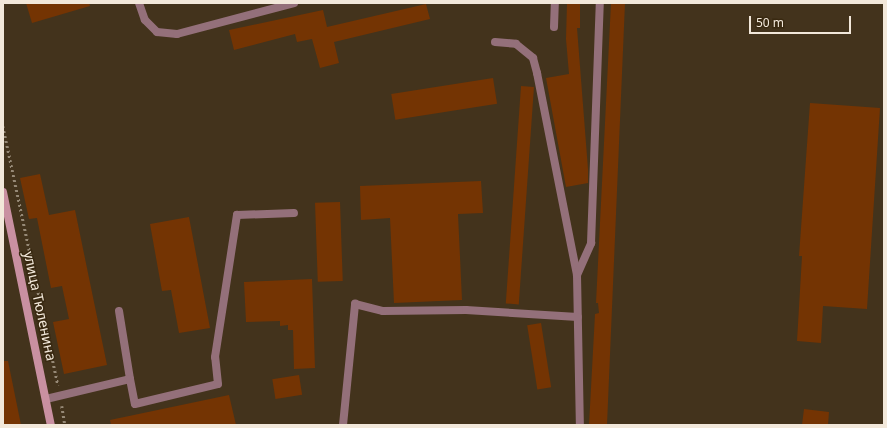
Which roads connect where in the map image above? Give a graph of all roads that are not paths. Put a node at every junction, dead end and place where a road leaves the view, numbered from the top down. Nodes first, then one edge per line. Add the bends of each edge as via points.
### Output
1 (139, 3) edge
2 (294, 3) edge
3 (555, 3) edge
4 (600, 3) edge
5 (554, 27) dead end
6 (495, 42) dead end
7 (3, 192) edge
8 (294, 213) dead end
9 (577, 275) junction
10 (119, 311) dead end
11 (578, 317) junction
12 (130, 379) junction
13 (46, 399) junction
14 (51, 425) edge
15 (343, 425) edge
16 (580, 425) edge

1 - 2 lane via 145,20 158,32 177,34
3 - 5 lane
4 - 9 lane via 591,243
6 - 9 lane via 516,44 533,58
7 - 13 main road, улица Тюленина
8 - 12 lane via 237,216 215,357 218,384 135,404
9 - 11 lane
10 - 12 lane
11 - 15 lane via 466,310 383,310 355,304
11 - 16 lane
12 - 13 lane
13 - 14 main road, улица Тюленина

